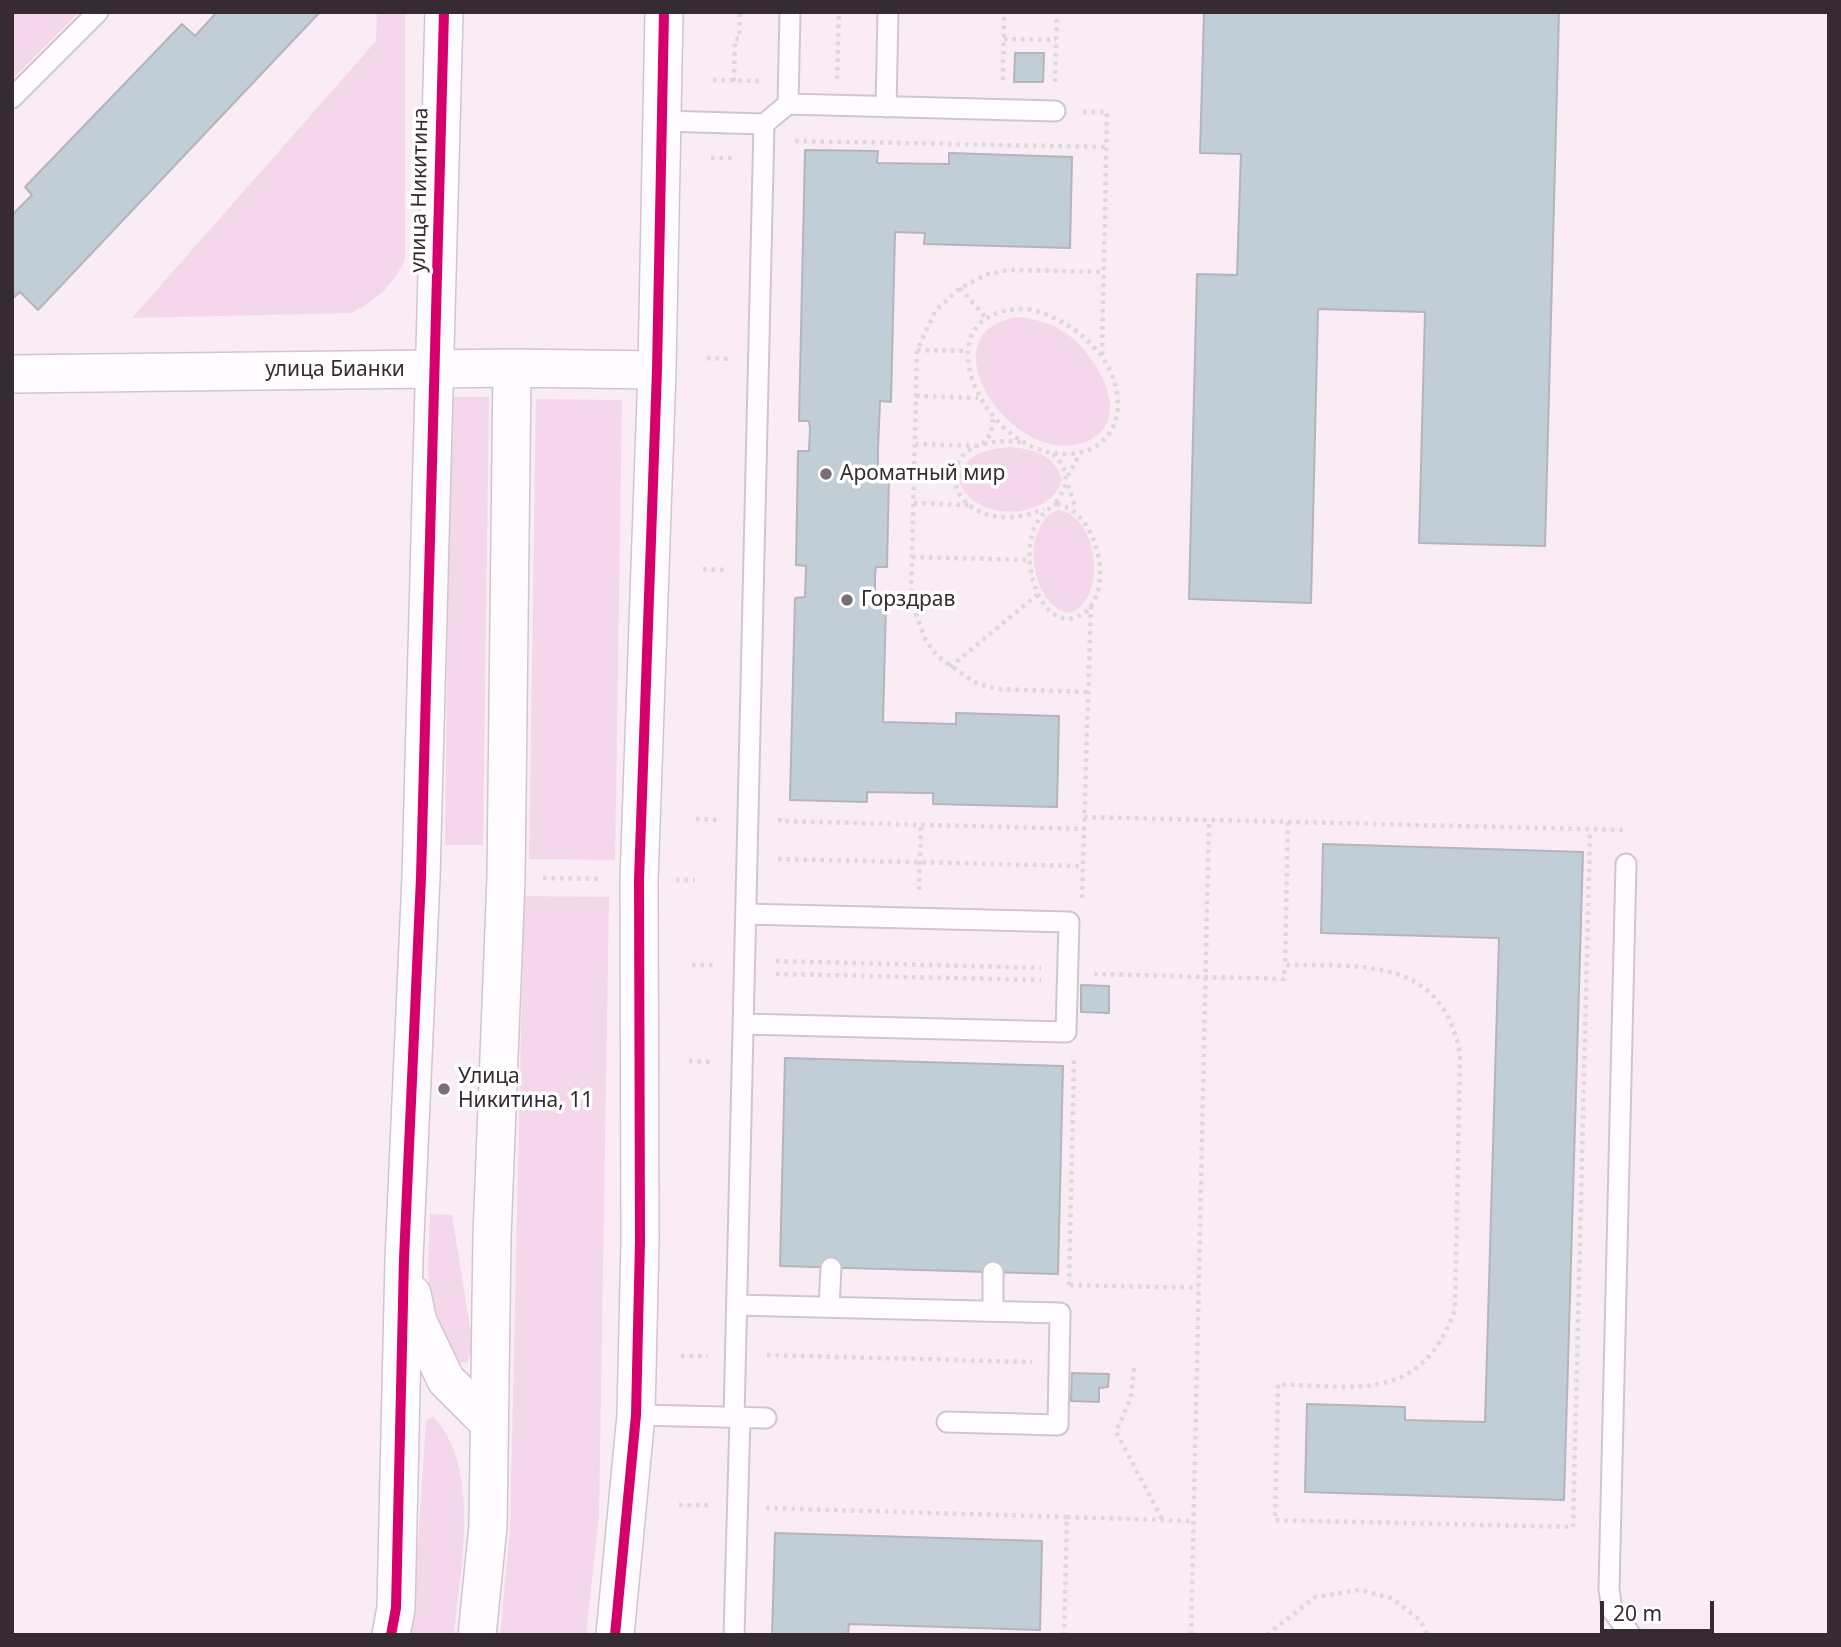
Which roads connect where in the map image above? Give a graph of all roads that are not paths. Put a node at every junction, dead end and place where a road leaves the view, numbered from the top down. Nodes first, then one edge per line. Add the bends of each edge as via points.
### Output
1 (98, 12) edge
2 (444, 12) edge
3 (664, 12) edge
4 (790, 12) edge
5 (888, 12) edge
6 (12, 98) edge
7 (788, 104) junction
8 (887, 107) junction
9 (1055, 111) road end
10 (664, 121) junction
11 (764, 124) junction
12 (512, 368) junction
13 (435, 370) junction
14 (657, 370) junction
15 (12, 374) edge
16 (1626, 864) dead end
17 (746, 914) junction
18 (743, 1024) junction
19 (404, 1259) junction
20 (831, 1268) dead end
21 (993, 1272) dead end
22 (737, 1305) junction
23 (829, 1307) junction
24 (993, 1311) junction
25 (636, 1415) junction
26 (737, 1417) junction
27 (766, 1418) dead end
28 (947, 1422) dead end
29 (489, 1423) junction
30 (391, 1635) edge
31 (477, 1635) edge
32 (615, 1635) edge
33 (734, 1635) edge
34 (1631, 1635) edge

1 - 6 lane
2 - 13 street, улица Никитина
3 - 10 street
4 - 7 lane
5 - 8 lane
7 - 8 lane
7 - 11 lane
8 - 9 lane
10 - 11 lane
10 - 14 street
11 - 17 lane
12 - 13 street, улица Бианки
12 - 14 street, улица Бианки
12 - 29 street via 506,878
13 - 15 street, улица Бианки
13 - 19 street, улица Никитина via 421,877
14 - 25 street via 639,880
16 - 34 lane via 1609,1589 1612,1610
17 - 18 lane
17 - 18 lane via 1069,922 1072,974 1066,1032
18 - 22 lane
19 - 29 street via 418,1322 446,1380
19 - 30 street via 396,1608
20 - 23 lane
21 - 24 lane
22 - 23 lane
22 - 26 lane
23 - 24 lane
24 - 28 lane via 1060,1313 1058,1425
25 - 26 lane
25 - 32 street
26 - 27 lane
26 - 33 lane
29 - 31 street via 488,1527

